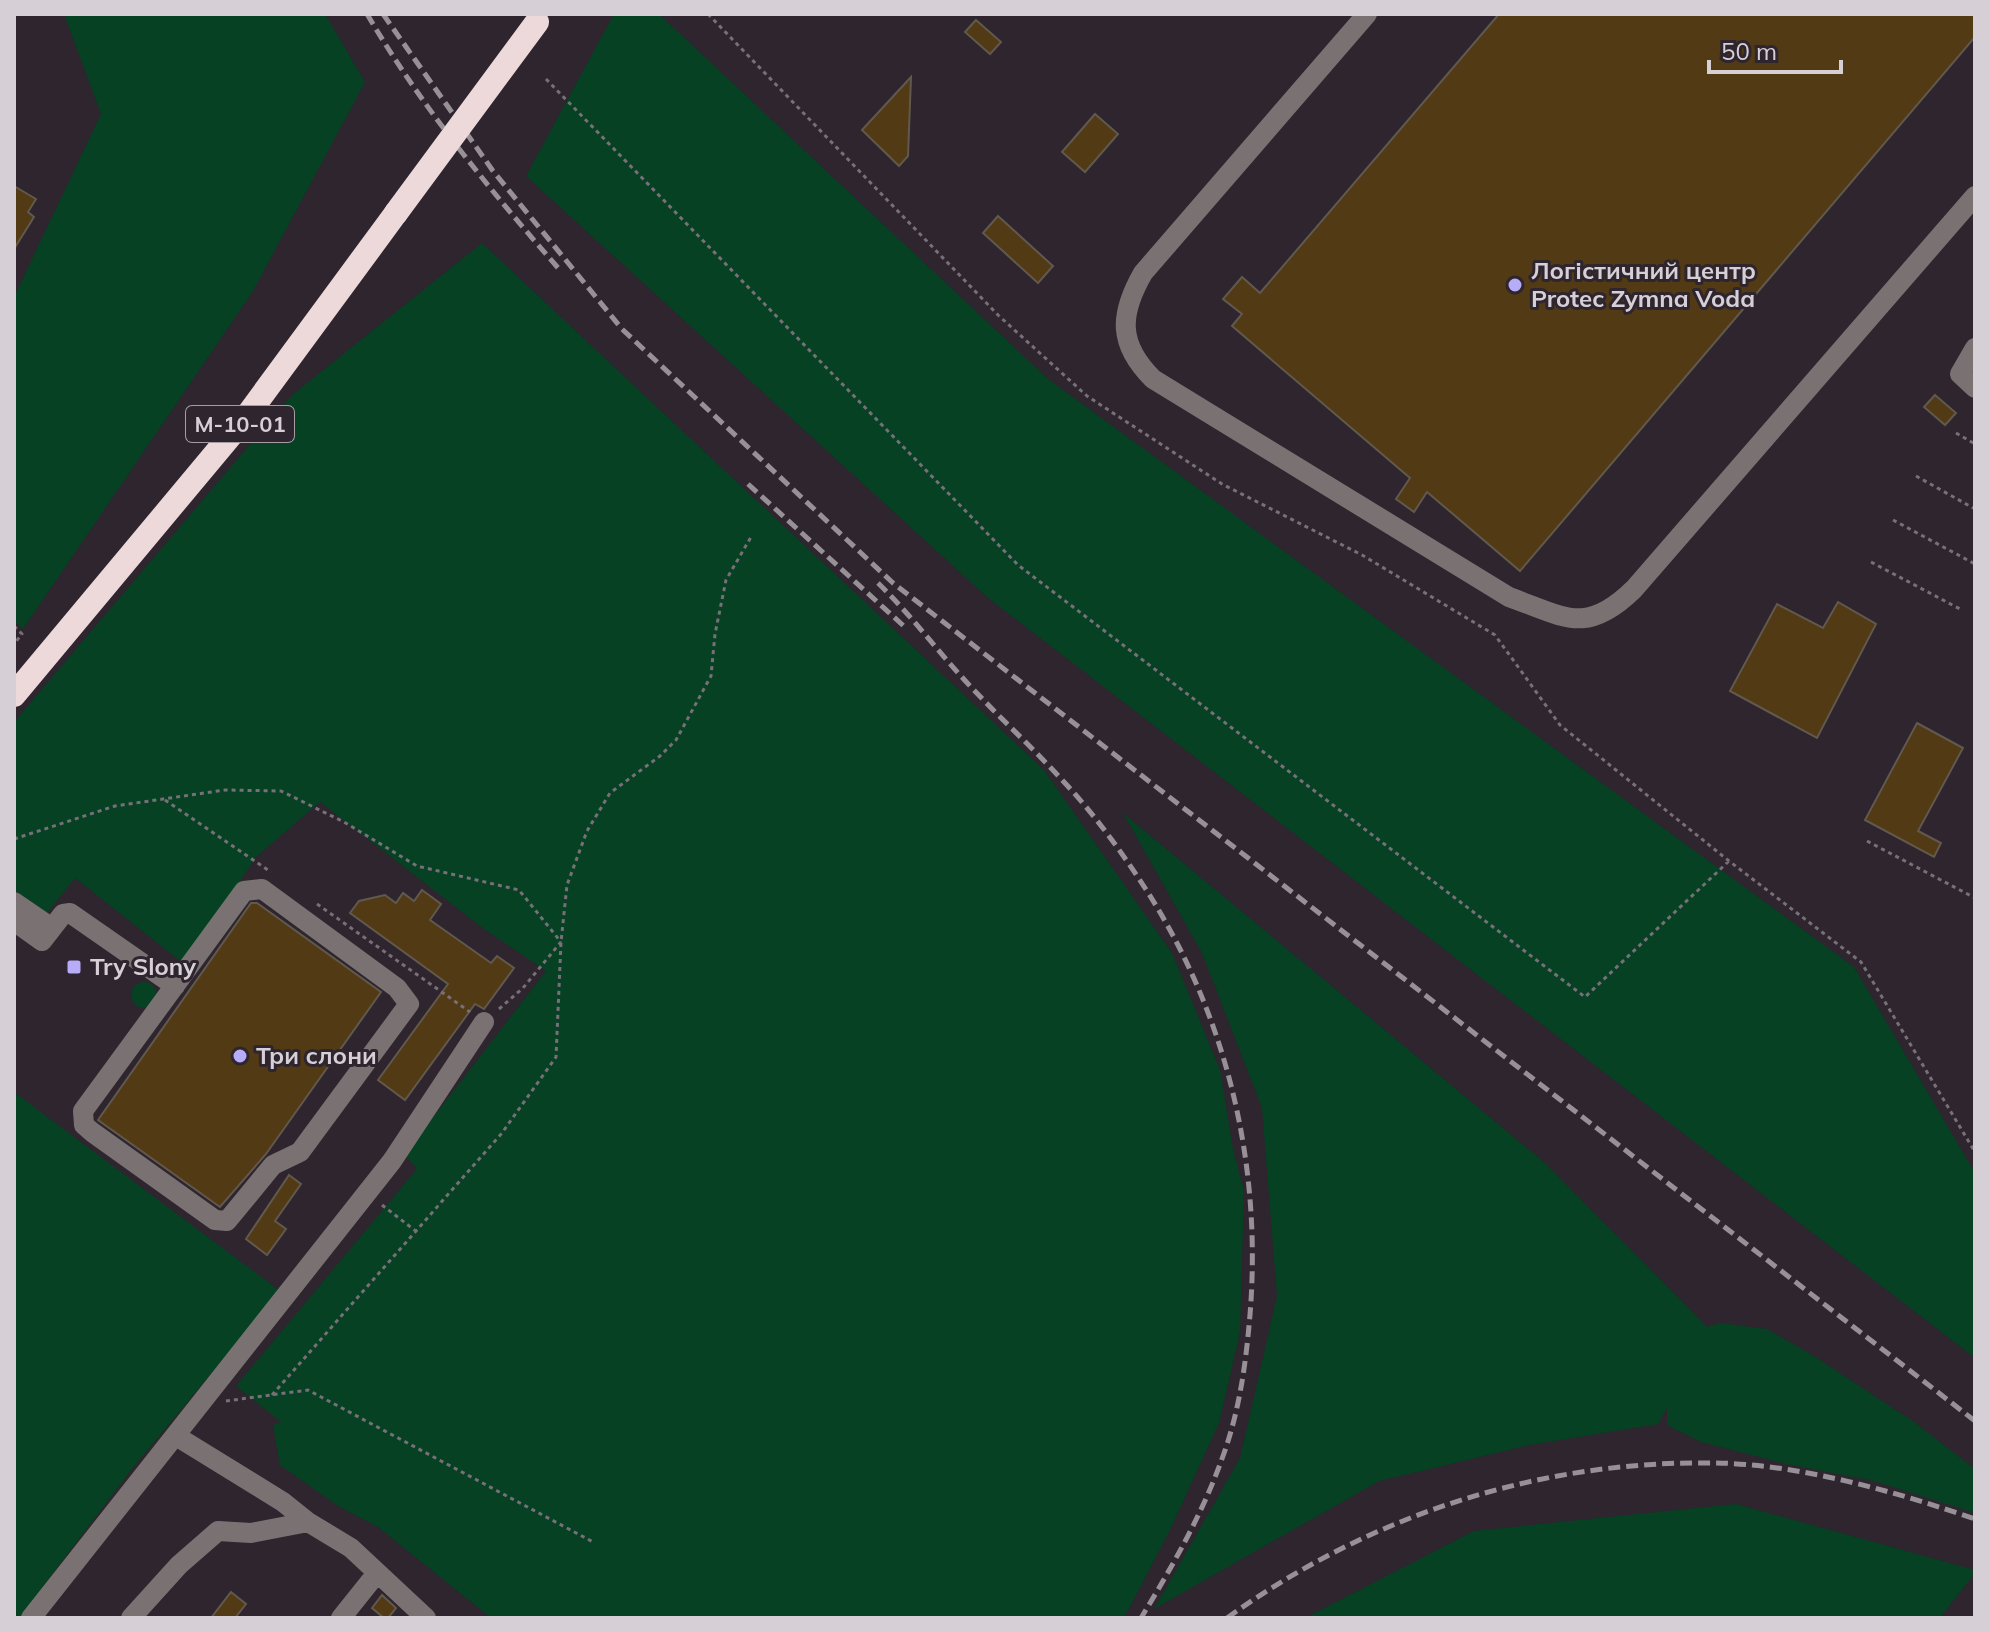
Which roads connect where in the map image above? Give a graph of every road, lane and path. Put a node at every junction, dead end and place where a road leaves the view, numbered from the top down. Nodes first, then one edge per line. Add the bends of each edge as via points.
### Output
1 (708, 14) edge
2 (1367, 14) edge
3 (540, 18) edge
4 (546, 79) dead end
5 (1975, 196) edge
6 (1975, 348) edge
7 (1975, 388) edge
8 (1956, 433) dead end
9 (1975, 444) edge
10 (1916, 476) dead end
11 (1975, 509) edge
12 (1893, 520) dead end
13 (751, 537) dead end
14 (1871, 562) dead end
15 (1975, 564) edge
16 (1960, 609) dead end
17 (14, 626) edge
18 (14, 644) edge
19 (14, 695) edge
20 (14, 839) edge
21 (1867, 841) dead end
22 (1729, 861) junction
23 (1975, 898) edge
24 (14, 902) edge
25 (14, 921) edge
26 (52, 928) junction
27 (561, 942) junction
28 (175, 986) junction
29 (484, 1022) joint
30 (1975, 1152) edge
31 (367, 1193) junction
32 (417, 1232) junction
33 (272, 1395) junction
34 (201, 1405) junction
35 (176, 1436) junction
36 (308, 1522) junction
37 (595, 1543) dead end
38 (377, 1573) junction
39 (31, 1618) edge
40 (131, 1618) edge
41 (341, 1618) edge
42 (426, 1618) edge

1 - 22 path via 998,315 1087,396 1222,484 1362,555 1495,635 1560,725
2 - 5 street via 1143,273 1126,314 1130,352 1153,379 1509,597 1568,618 1601,615 1634,589
3 - 19 highway, М-10-01, bridge via 246,417
4 - 22 path via 1018,565 1585,997
6 - 7 street via 1960,374
8 - 9 path
10 - 11 path
12 - 15 path
13 - 27 path via 726,580 711,676 676,740 610,793 587,831 567,885
14 - 16 path
17 - 18 path via 22,634
20 - 27 path via 115,806 225,790 281,791 417,866 519,890
21 - 23 path
22 - 30 path via 1861,962
24 - 26 street
25 - 26 street via 42,941
26 - 28 street via 70,913
27 - 29 path via 523,988
27 - 32 path via 556,1057 502,1133
28 - 28 street via 83,1111 84,1125 215,1220 227,1221 273,1165 300,1152 409,1004 397,988 262,889 244,891
29 - 31 street
31 - 32 path
31 - 34 street
32 - 33 path
33 - 34 path
33 - 37 path via 308,1390
34 - 35 street
35 - 36 street
35 - 39 street
36 - 38 street via 351,1548
36 - 40 street via 251,1533 218,1531
38 - 41 street
38 - 42 street

